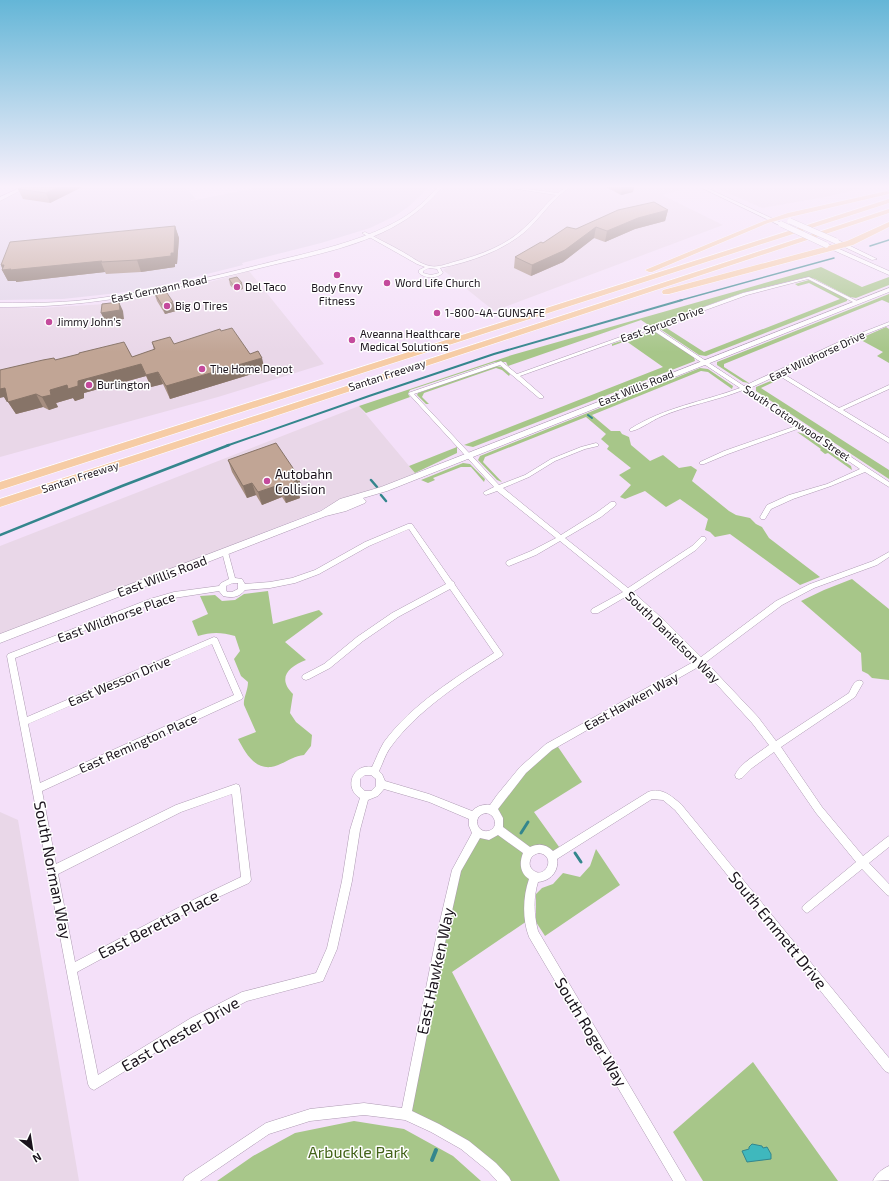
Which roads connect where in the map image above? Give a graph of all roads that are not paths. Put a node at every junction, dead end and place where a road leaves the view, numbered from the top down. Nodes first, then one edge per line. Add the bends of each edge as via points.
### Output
1 (336, 242) edge
2 (345, 242) edge
3 (382, 242) edge
4 (504, 242) edge
5 (713, 242) edge
6 (760, 242) edge
7 (794, 242) edge
8 (829, 242) edge
9 (830, 242) edge
10 (842, 242) edge
11 (835, 245) junction
12 (418, 263) junction
13 (454, 264) junction
14 (889, 266) edge
15 (430, 267) junction
16 (436, 267) junction
17 (420, 271) junction
18 (441, 271) junction
19 (889, 273) edge
20 (889, 290) edge
21 (857, 302) junction
22 (0, 303) edge
23 (520, 319) junction
24 (889, 323) edge
25 (653, 328) junction
26 (478, 345) junction
27 (704, 361) junction
28 (780, 374) junction
29 (516, 376) junction
30 (889, 388) edge
31 (744, 389) junction
32 (541, 397) dead end
33 (839, 410) junction
34 (191, 425) junction
35 (801, 426) junction
36 (632, 430) dead end
37 (889, 441) edge
38 (596, 445) dead end
39 (468, 455) junction
40 (121, 463) junction
41 (702, 463) dead end
42 (865, 469) junction
43 (0, 480) edge
44 (889, 485) edge
45 (0, 486) edge
46 (498, 488) junction
47 (486, 493) dead end
48 (0, 503) edge
49 (613, 504) dead end
50 (0, 509) edge
51 (763, 517) dead end
52 (559, 538) junction
53 (703, 540) dead end
54 (225, 552) junction
55 (889, 554) edge
56 (509, 564) dead end
57 (232, 580) junction
58 (452, 584) junction
59 (242, 587) junction
60 (222, 588) junction
61 (628, 592) junction
62 (595, 611) dead end
63 (0, 639) edge
64 (12, 656) joint
65 (701, 662) junction
66 (306, 677) dead end
67 (859, 683) dead end
68 (239, 697) joint
69 (24, 722) junction
70 (775, 746) junction
71 (374, 772) junction
72 (740, 775) dead end
73 (381, 784) junction
74 (37, 789) junction
75 (365, 795) junction
76 (492, 810) junction
77 (473, 817) junction
78 (498, 829) junction
79 (478, 832) junction
80 (889, 841) edge
81 (529, 852) junction
82 (552, 857) junction
83 (862, 862) junction
84 (53, 871) junction
85 (535, 876) junction
86 (889, 891) edge
87 (807, 908) dead end
88 (72, 969) junction
89 (889, 1067) edge
90 (94, 1084) joint
91 (406, 1114) junction
92 (889, 1172) edge
93 (190, 1181) edge
94 (505, 1181) edge
95 (680, 1181) edge
96 (879, 1181) edge

1 - 22 main road, East Germann Road via 138,290 85,298
2 - 22 main road, East Germann Road via 135,296 61,305
3 - 12 street
4 - 13 street via 480,255
5 - 23 highway via 659,266
6 - 23 highway, Santan Freeway
7 - 26 highway, Santan Freeway
8 - 11 main road, bridge
9 - 11 main road, bridge
10 - 11 highway
11 - 14 main road
11 - 19 main road
11 - 26 highway via 503,341
12 - 15 street
12 - 17 street
13 - 16 street
13 - 18 street
15 - 16 street
15 - 17 street
16 - 18 street
17 - 18 street via 425,276 438,275
20 - 21 main road, East Willis Road
21 - 25 street, East Spruce Drive via 809,278 745,294
21 - 27 main road, East Willis Road
23 - 34 highway, Santan Freeway
24 - 28 street, East Wildhorse Drive via 831,347
25 - 27 street, South Cottonwood Street
25 - 29 street, East Spruce Drive
26 - 40 highway, Santan Freeway
27 - 31 street, South Cottonwood Street
27 - 39 main road, East Willis Road
28 - 31 street, East Wildhorse Drive
28 - 33 street
29 - 32 street
29 - 39 street, South Danielson Way via 501,363 411,393
30 - 33 street
31 - 35 street, South Cottonwood Street
31 - 36 street via 677,409 642,423
33 - 37 street
34 - 43 highway via 163,430
34 - 45 highway, Santan Freeway
35 - 41 street via 776,437 719,454
35 - 42 street, South Cottonwood Street
38 - 46 street via 553,460 527,476
39 - 46 street, South Danielson Way
39 - 54 main road, East Willis Road via 384,489 344,501 324,513
40 - 48 highway, Santan Freeway
40 - 50 highway
42 - 44 street, South Cottonwood Street
42 - 51 street via 829,485 791,497 769,508
46 - 47 street
46 - 52 street, South Danielson Way
49 - 52 street
52 - 56 street
52 - 61 street, South Danielson Way
53 - 61 street
54 - 57 street
54 - 63 main road, East Willis Road
55 - 65 street, East Hawken Way via 875,563 812,586 779,603
57 - 59 street via 240,581
57 - 60 street
58 - 59 street via 410,526 367,544 316,572 270,585
58 - 66 street via 395,615 327,666
58 - 71 street via 499,654 454,683 419,712 387,745
59 - 60 street via 237,594 230,595 225,594
60 - 64 street, East Wildhorse Place via 174,595 150,602
61 - 62 street
61 - 65 street, South Danielson Way
64 - 69 street, South Norman Way
65 - 70 street, South Danielson Way via 755,720
65 - 76 street, East Hawken Way via 549,747 523,770
67 - 70 street via 852,695
68 - 69 street, East Wesson Drive via 214,640
68 - 74 street, East Remington Place
69 - 74 street, South Norman Way
70 - 72 street
70 - 83 street, South Danielson Way via 819,810
71 - 73 street via 380,777
71 - 75 street via 366,771 356,779 356,787
73 - 75 street via 377,792
73 - 77 street via 429,798
74 - 84 street, South Norman Way
75 - 90 street, East Chester Drive via 332,949 319,977 246,996 195,1022
76 - 77 street via 481,809
76 - 78 street via 498,816
77 - 79 street via 473,826
78 - 79 street via 486,835
78 - 81 street
79 - 91 street, East Hawken Way via 457,870
80 - 83 street
81 - 82 street via 541,849
81 - 85 street via 526,856 526,865
82 - 85 street via 553,867 549,875
82 - 89 street, South Emmett Drive via 651,795 665,796 678,807
83 - 86 street, South Danielson Way
83 - 87 street
84 - 88 street, South Norman Way
84 - 88 street, East Beretta Place via 179,808 236,788 246,880 198,902
85 - 95 street, South Roger Way via 528,907 532,933
88 - 90 street, South Norman Way
91 - 93 street via 364,1109 310,1115 266,1129
91 - 94 street via 466,1144
92 - 96 street

